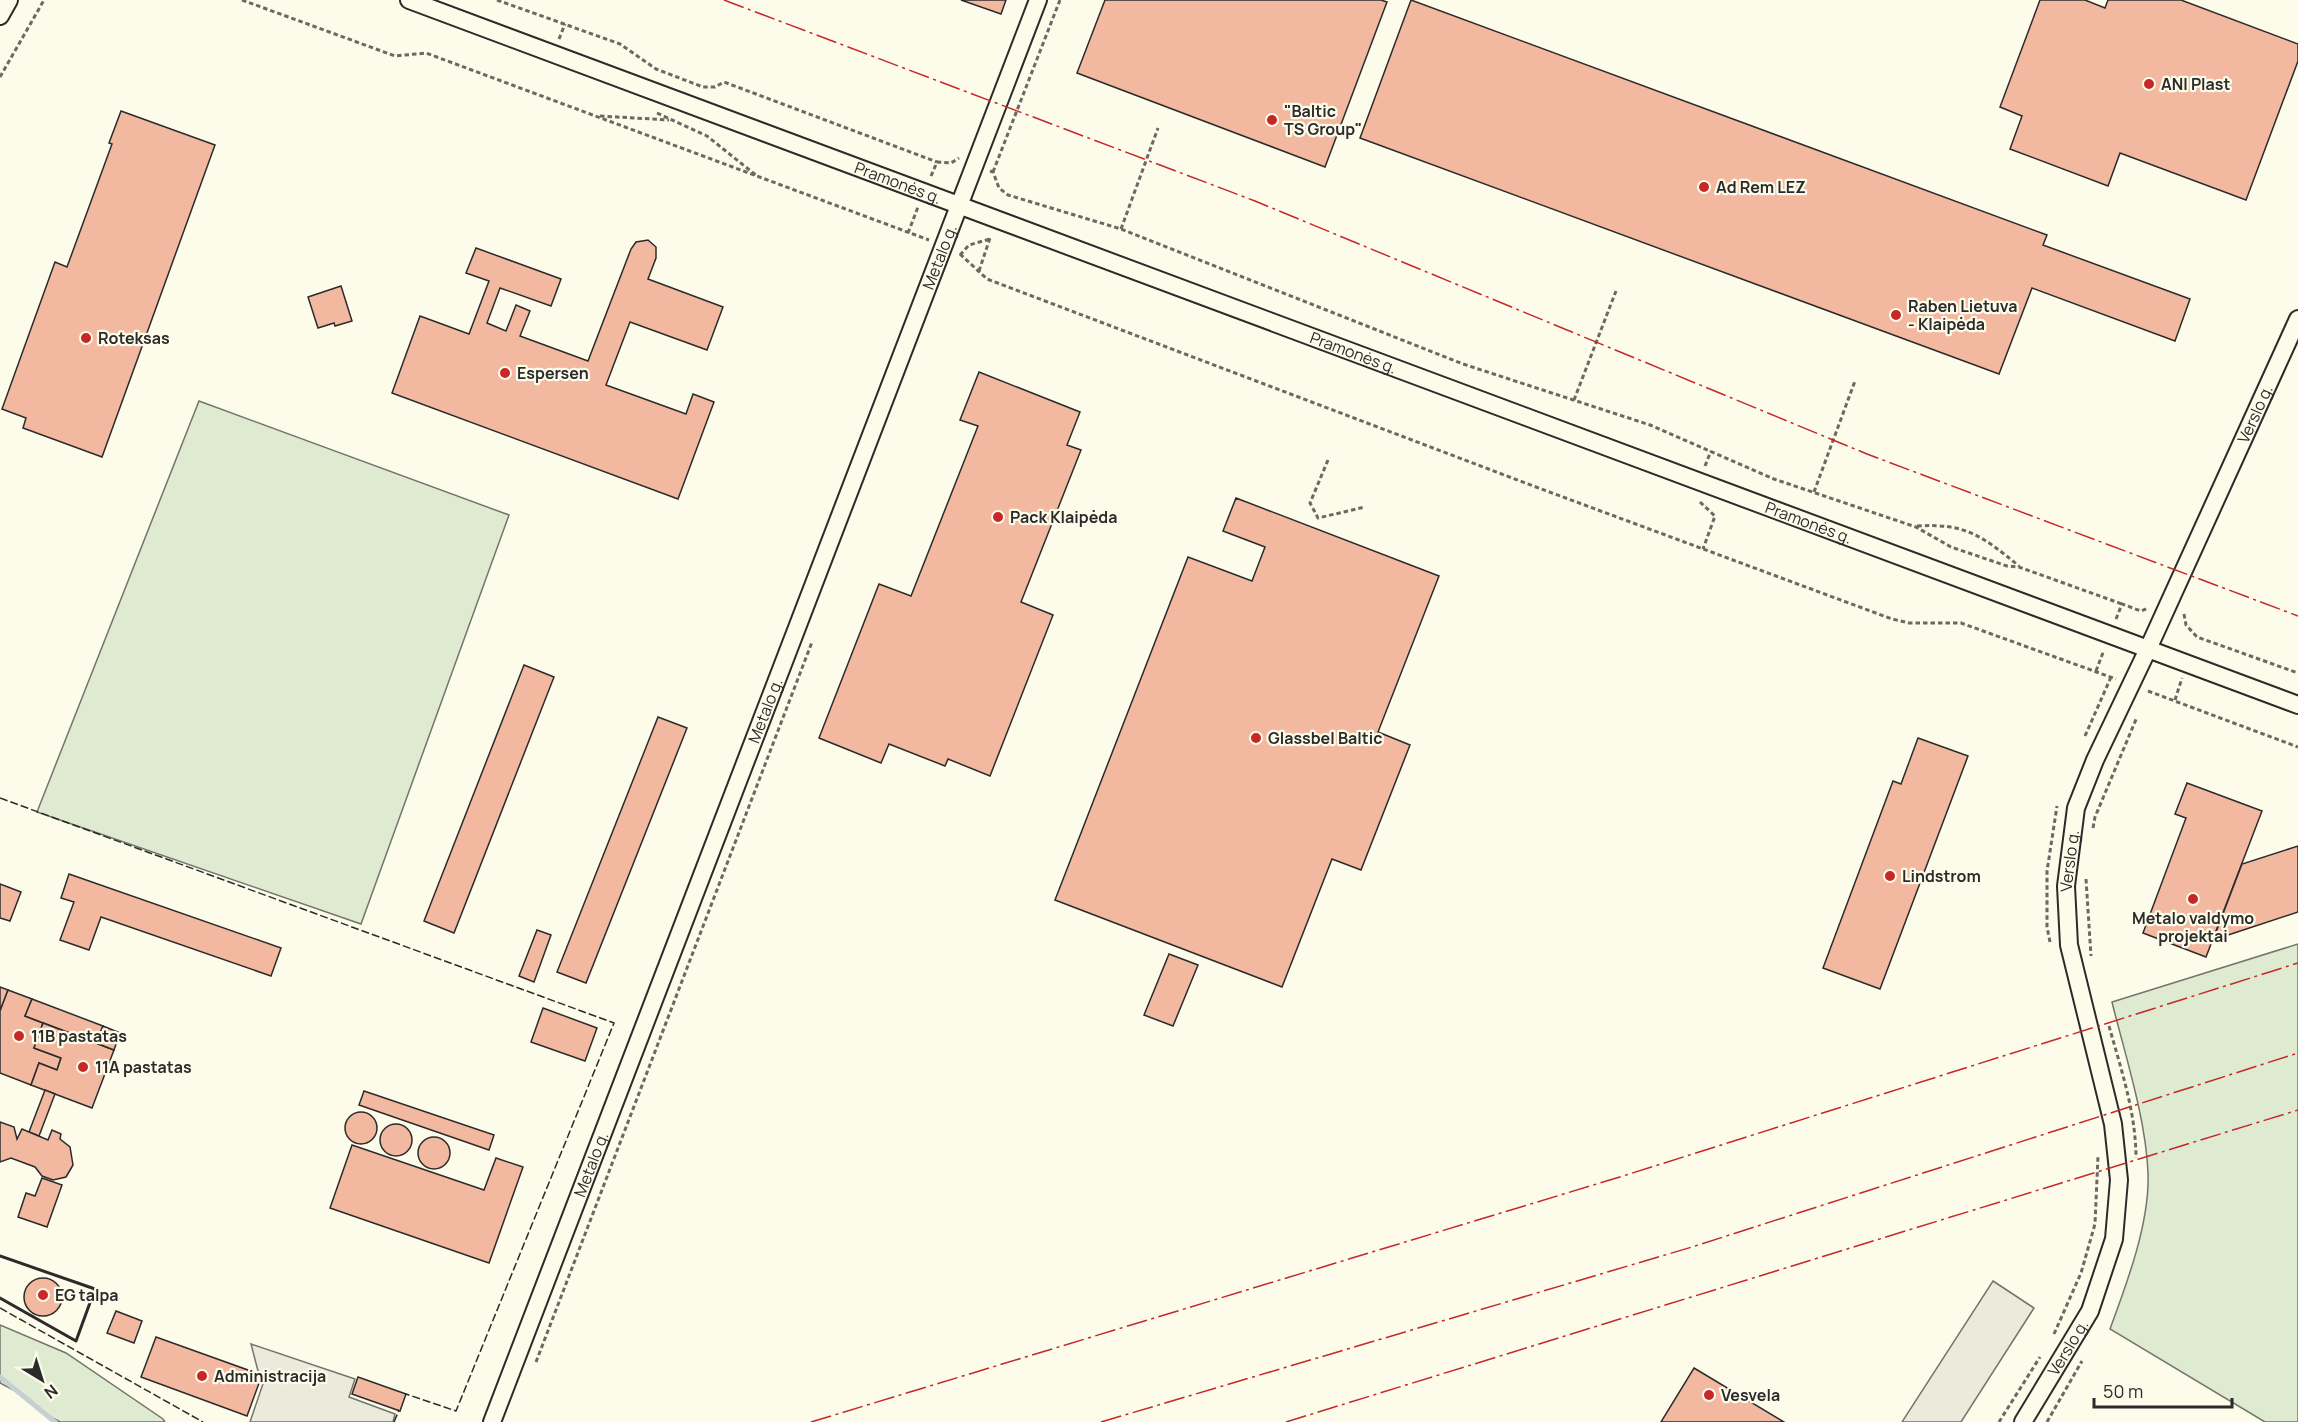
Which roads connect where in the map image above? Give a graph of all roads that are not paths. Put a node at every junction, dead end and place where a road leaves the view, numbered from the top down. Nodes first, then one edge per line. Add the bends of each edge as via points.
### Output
1 (9, 0) edge
2 (410, 0) edge
3 (1038, 0) edge
4 (0, 16) edge
5 (959, 205) junction
6 (2298, 319) edge
7 (2148, 649) junction
8 (2298, 705) edge
9 (492, 1422) edge
10 (2023, 1422) edge

1 - 4 street
2 - 5 street, Pramonės g.
3 - 5 street, Metalo g.
5 - 7 street, Pramonės g.
5 - 9 street, Metalo g.
6 - 7 street, Verslo g.
7 - 8 street, Pramonės g.
7 - 10 street, Verslo g. via 2076,808 2066,885 2069,945 2113,1124 2119,1179 2114,1239 2090,1311

